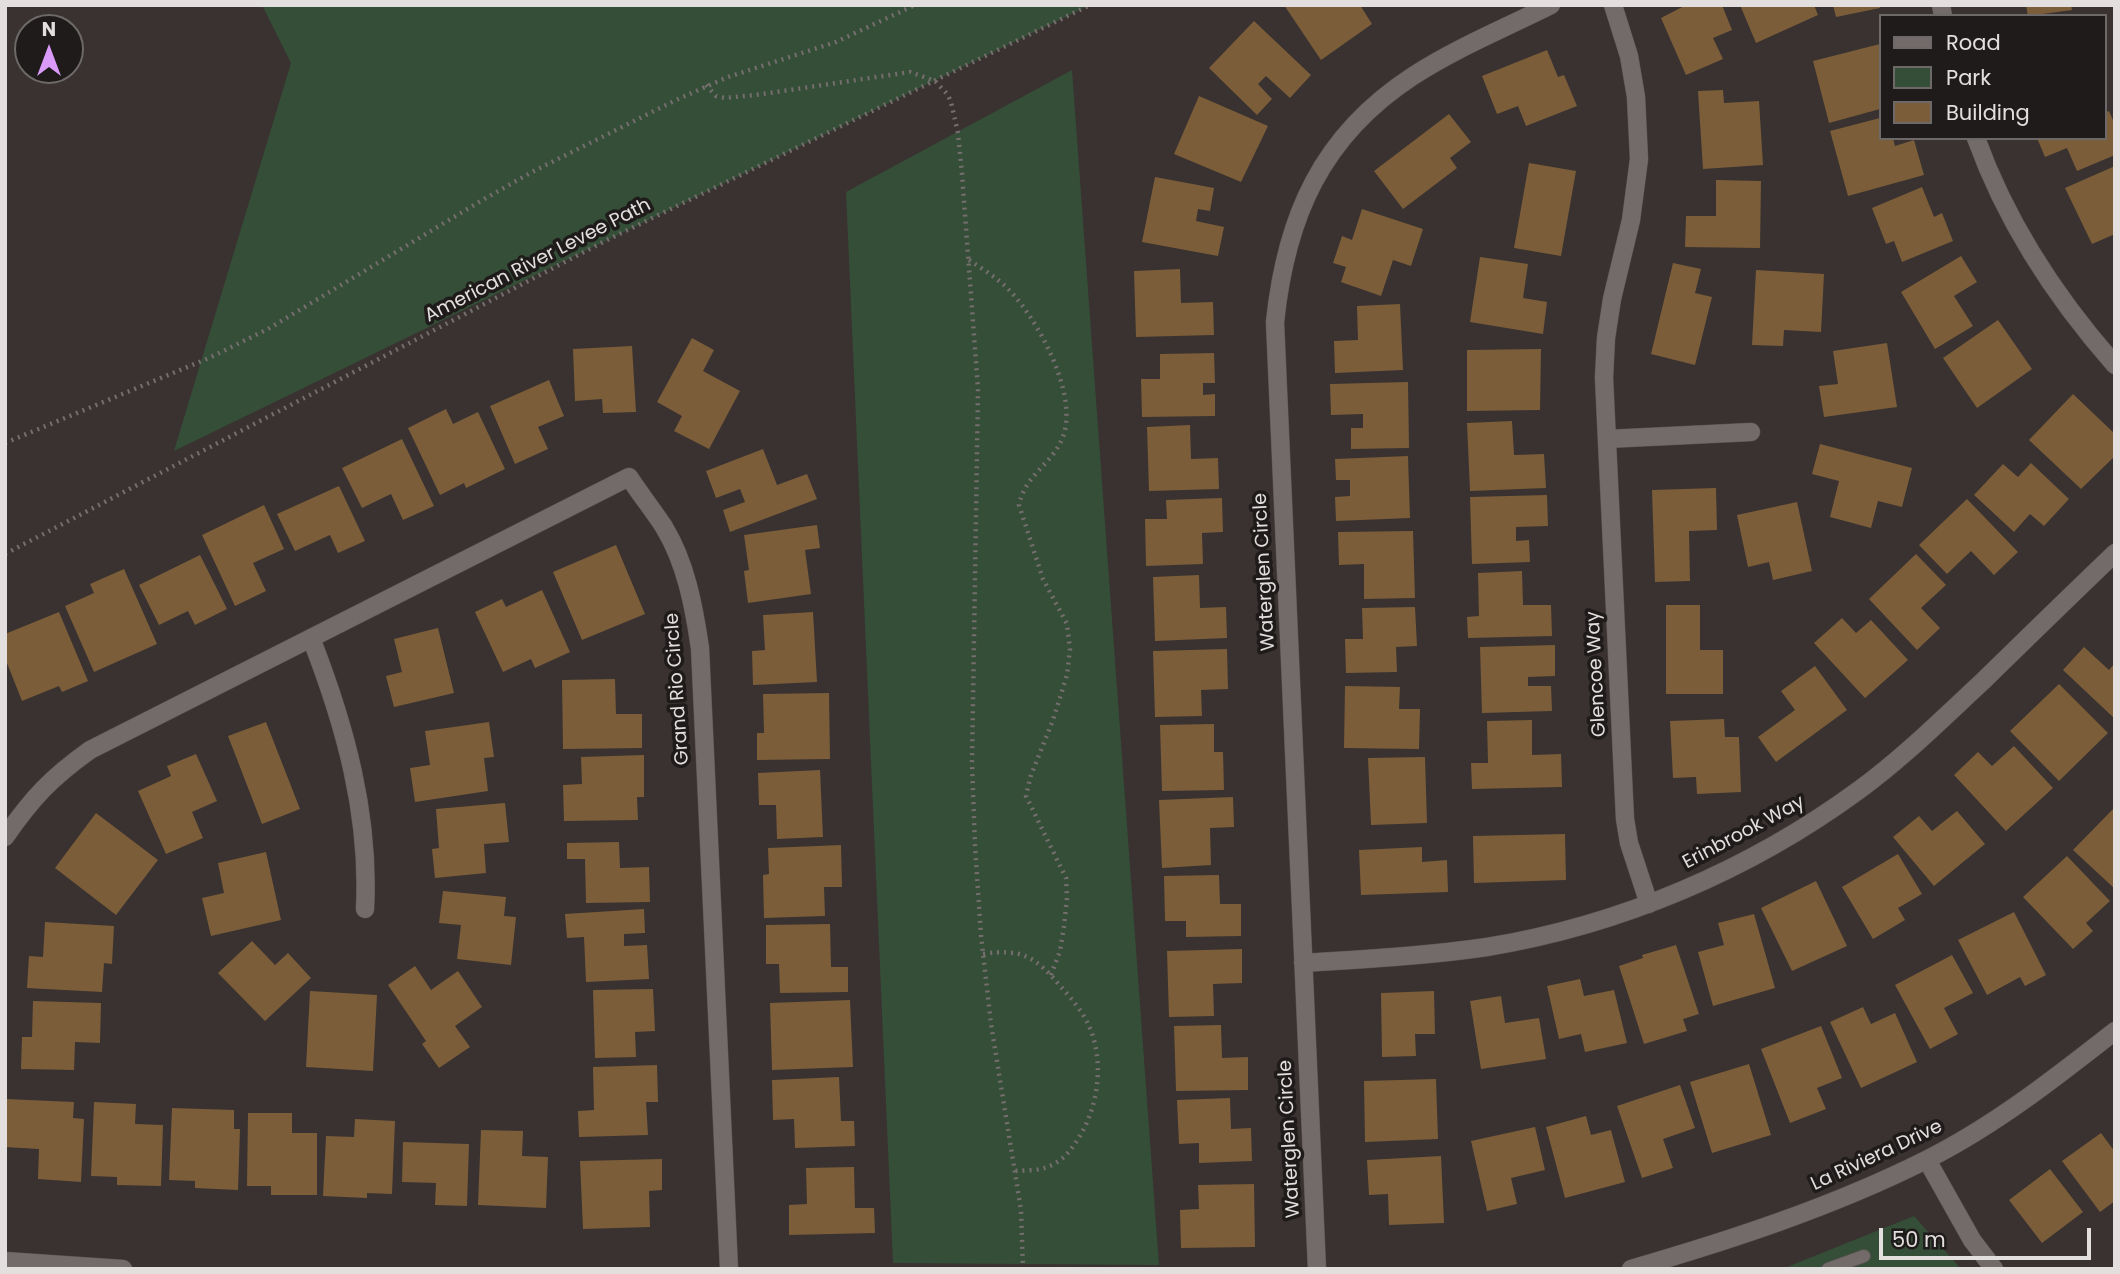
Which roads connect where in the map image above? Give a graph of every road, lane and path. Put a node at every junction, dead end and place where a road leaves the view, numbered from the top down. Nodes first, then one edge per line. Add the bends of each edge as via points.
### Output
1 (915, 5) edge
2 (1090, 5) edge
3 (1551, 5) edge
4 (1613, 5) edge
5 (935, 81) junction
6 (706, 85) junction
7 (1977, 140) edge
8 (968, 259) junction
9 (2115, 365) edge
10 (1751, 432) dead end
11 (1607, 439) junction
12 (5, 443) edge
13 (2115, 553) edge
14 (5, 554) edge
15 (311, 638) junction
16 (5, 837) edge
17 (1649, 904) junction
18 (365, 909) dead end
19 (983, 954) junction
20 (1303, 963) junction
21 (1051, 975) junction
22 (2115, 1031) edge
23 (1927, 1160) junction
24 (1015, 1171) junction
25 (1864, 1255) dead end
26 (5, 1261) edge
27 (123, 1269) edge
28 (729, 1269) edge
29 (1023, 1269) edge
30 (1317, 1269) edge
31 (1631, 1269) edge
32 (1828, 1269) edge
33 (1994, 1269) edge

1 - 6 path via 836,42
2 - 5 path, American River Levee Path
3 - 20 street, Waterglen Circle via 1430,66 1379,102 1324,164 1288,240 1275,323
4 - 11 street, Glencoe Way via 1634,83 1639,159 1606,338
5 - 6 path via 910,72 726,98 716,96
5 - 8 path via 948,95 958,133
5 - 14 path, American River Levee Path via 606,241
6 - 12 path via 532,172 268,328 209,358
7 - 9 street via 2017,232 2054,290
8 - 19 path via 978,389 972,764
8 - 21 path via 1005,286 1038,328 1055,362 1066,403 1064,436 1021,494 1019,505 1044,579 1067,624 1070,649 1067,675 1026,796 1066,878 1065,926
10 - 11 street
11 - 17 street, Glencoe Way via 1625,819
13 - 17 street, Erinbrook Way via 1930,731 1861,789 1731,868
15 - 16 street, Grand Rio Circle via 90,750 56,774
15 - 18 street via 351,760 364,832
15 - 28 street, Grand Rio Circle via 629,477 665,528 694,607 700,648
17 - 20 street, Erinbrook Way via 1547,935 1488,947
19 - 21 path via 1003,951 1024,956
19 - 24 path
20 - 30 street, Waterglen Circle
21 - 24 path via 1089,1025 1097,1055 1095,1097 1086,1125 1069,1153 1047,1168
22 - 23 street, La Riviera Drive via 2029,1096
23 - 31 street, La Riviera Drive via 1818,1207
23 - 33 street via 1972,1240
24 - 29 path
25 - 32 lane
26 - 27 street

